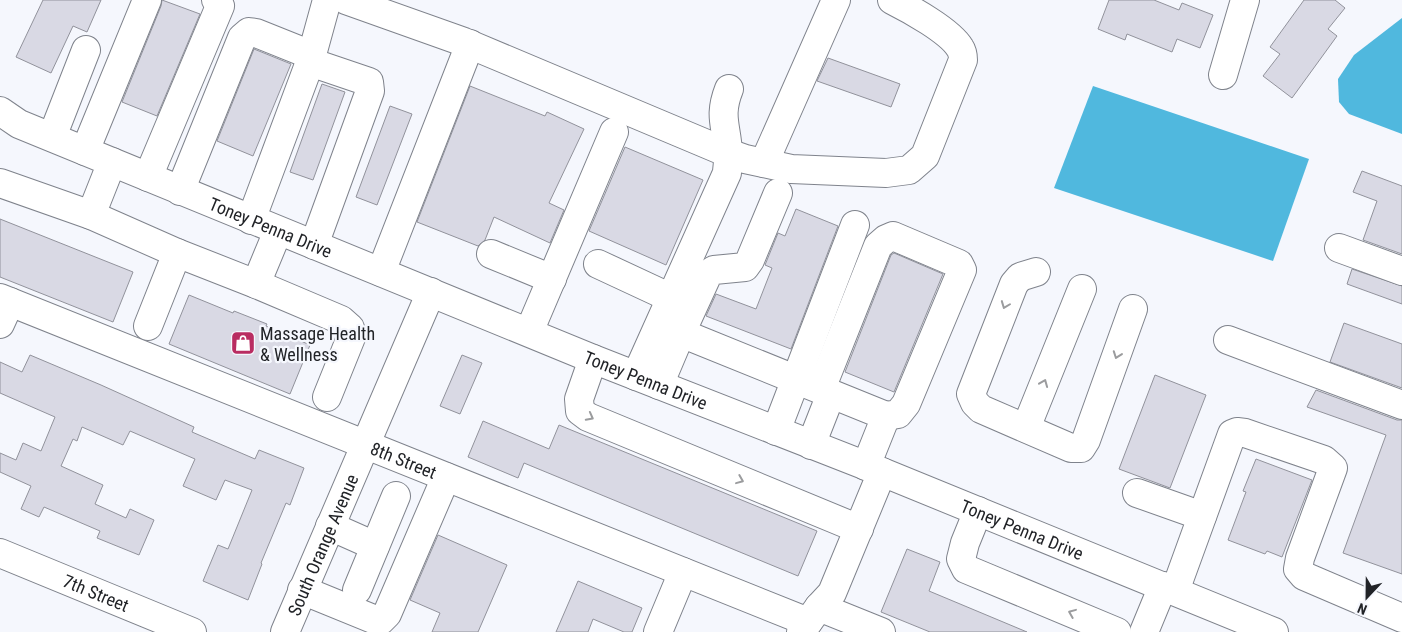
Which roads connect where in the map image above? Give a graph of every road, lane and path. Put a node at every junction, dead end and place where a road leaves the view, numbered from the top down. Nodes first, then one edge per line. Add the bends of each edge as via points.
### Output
1 (148, 0) edge
2 (216, 0) edge
3 (327, 0) edge
4 (346, 0) edge
5 (836, 0) edge
6 (892, 0) edge
7 (1245, 0) edge
8 (470, 44) junction
9 (86, 50) dead end
10 (310, 58) junction
11 (1223, 75) dead end
12 (729, 90) dead end
13 (6, 119) edge
14 (614, 132) dead end
15 (52, 138) junction
16 (85, 151) junction
17 (728, 153) junction
18 (112, 162) junction
19 (764, 163) junction
20 (148, 177) junction
21 (0, 183) edge
22 (180, 191) junction
23 (778, 193) dead end
24 (91, 216) junction
25 (251, 220) junction
26 (856, 225) dead end
27 (278, 231) junction
28 (314, 245) junction
29 (1339, 248) dead end
30 (176, 253) junction
31 (491, 254) dead end
32 (598, 264) dead end
33 (1402, 271) edge
34 (381, 272) junction
35 (1036, 272) dead end
36 (552, 279) junction
37 (256, 284) junction
38 (1082, 289) dead end
39 (431, 292) junction
40 (671, 298) junction
41 (3, 308) edge
42 (1133, 309) dead end
43 (148, 326) dead end
44 (529, 332) junction
45 (681, 333) junction
46 (1228, 340) dead end
47 (593, 359) junction
48 (648, 381) junction
49 (816, 388) junction
50 (327, 397) dead end
51 (1402, 405) edge
52 (886, 416) junction
53 (1026, 428) junction
54 (776, 431) junction
55 (811, 444) junction
56 (366, 445) junction
57 (874, 469) junction
58 (446, 477) junction
59 (1137, 493) dead end
60 (396, 496) dead end
61 (978, 511) junction
62 (1202, 516) junction
63 (330, 526) junction
64 (859, 529) junction
65 (375, 546) junction
66 (0, 553) edge
67 (683, 572) junction
68 (1169, 589) junction
69 (302, 590) junction
70 (357, 590) dead end
71 (1402, 618) edge
72 (809, 620) edge
73 (192, 632) edge
74 (285, 632) edge
75 (658, 632) edge
76 (881, 632) edge
77 (1117, 632) edge
78 (1144, 632) edge
79 (1274, 632) edge

1 - 16 street
2 - 20 street via 220,6
3 - 10 street
4 - 8 street
5 - 19 street
6 - 19 street via 916,12 961,49 963,60 925,156 909,170 886,173 791,168
7 - 11 street
8 - 17 street
8 - 34 street
9 - 15 street
10 - 22 street via 256,33 249,32 242,38
10 - 25 street
10 - 28 street via 369,82 370,91
12 - 17 street via 722,117
13 - 15 street, Toney Penna Drive
14 - 36 street
15 - 16 street, Toney Penna Drive
16 - 18 street, Toney Penna Drive
17 - 19 street
17 - 40 street via 727,173
18 - 20 street, Toney Penna Drive
18 - 24 street
20 - 22 street, Toney Penna Drive
21 - 24 street
22 - 25 street, Toney Penna Drive
23 - 45 street via 750,260 745,267 714,270 708,274
24 - 30 street
25 - 27 street, Toney Penna Drive
26 - 49 street
27 - 28 street, Toney Penna Drive
27 - 37 street
28 - 34 street, Toney Penna Drive
29 - 33 street
30 - 37 street
30 - 43 street
31 - 36 street
32 - 40 street
34 - 39 street, Toney Penna Drive
35 -> 53 street via 1020,277 1014,284 971,394 980,409
36 - 44 street
37 - 50 street via 341,320 350,328 350,343
53 -> 38 street
39 - 44 street, Toney Penna Drive
39 - 56 street, South Orange Avenue
40 - 48 street
41 - 56 street, 8th Street
42 -> 53 street via 1081,448 1071,448
44 - 47 street, Toney Penna Drive
45 - 48 street
45 - 49 street
46 - 51 street
47 - 48 street, Toney Penna Drive
47 -> 64 street via 579,399 580,411 588,417
48 - 54 street, Toney Penna Drive
49 - 52 street
49 - 52 street via 878,246 893,236 959,264 962,270 906,404 898,414
49 - 54 street
49 - 55 street
52 - 57 street
54 - 55 street, Toney Penna Drive
55 - 57 street, Toney Penna Drive
56 - 58 street, 8th Street
56 - 63 street, South Orange Avenue
57 - 61 street, Toney Penna Drive
57 - 64 street
58 - 67 street, 8th Street
58 - 69 street via 387,614 381,620
59 - 62 street
60 - 65 street
61 - 68 street, Toney Penna Drive
77 -> 61 street via 966,569 961,559
62 - 68 street
62 - 71 street via 1232,434 1245,433 1324,460 1333,468 1298,569 1304,576
63 - 65 street
63 - 69 street, South Orange Avenue
64 - 72 street via 832,593
65 - 70 street
66 - 73 street, 7th Street
67 - 72 street, 8th Street
67 - 75 street
68 - 78 street
68 - 79 street, Toney Penna Drive
69 - 74 street, South Orange Avenue
72 - 76 street, 8th Street

